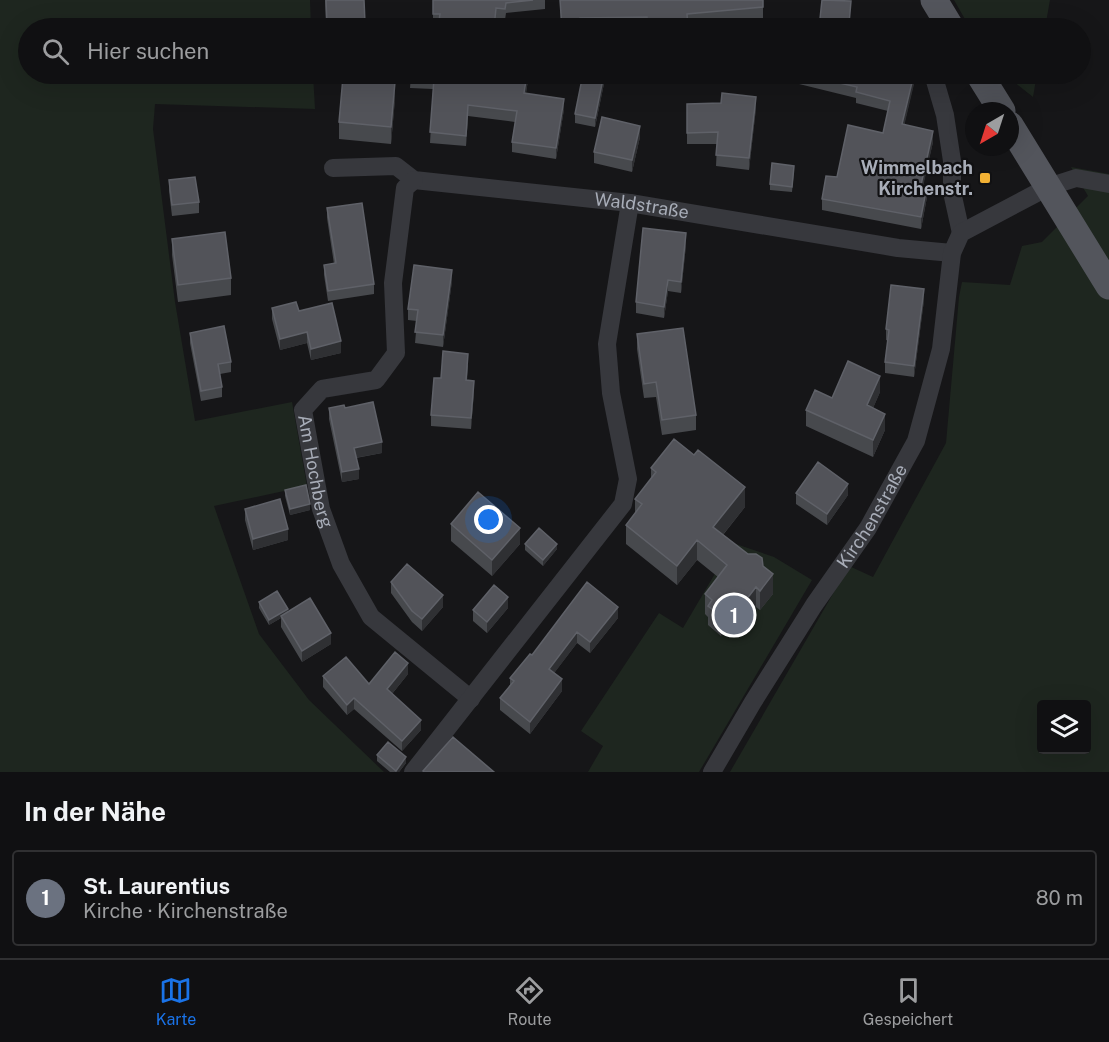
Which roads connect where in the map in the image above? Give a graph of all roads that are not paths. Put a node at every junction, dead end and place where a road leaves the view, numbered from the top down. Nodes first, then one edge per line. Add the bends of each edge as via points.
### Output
1 (934, 0) edge
2 (945, 18) edge
3 (936, 84) edge
4 (985, 84) edge
5 (996, 102) edge
6 (1019, 140) edge
7 (333, 168) dead end
8 (414, 180) junction
9 (1109, 184) edge
10 (1047, 187) junction
11 (630, 203) junction
12 (961, 233) junction
13 (952, 253) junction
14 (1109, 286) edge
15 (471, 699) junction
16 (413, 772) edge
17 (712, 772) edge

1 - 2 main road
3 - 12 street via 945,115 952,192
4 - 5 main road
6 - 10 main road
7 - 8 street, Waldstraße via 396,166
8 - 11 street, Waldstraße
8 - 15 street, Am Hochberg via 405,188 393,283 396,353 376,380 322,389 303,410 321,509 341,564 371,616
9 - 10 street via 1076,178
10 - 12 street
10 - 14 main road
11 - 13 street, Waldstraße via 898,248
11 - 15 street via 607,344 611,393 628,479 623,504
12 - 13 street, Kirchenstraße
13 - 17 street, Kirchenstraße via 941,349 916,441 868,528 814,606
15 - 16 street

